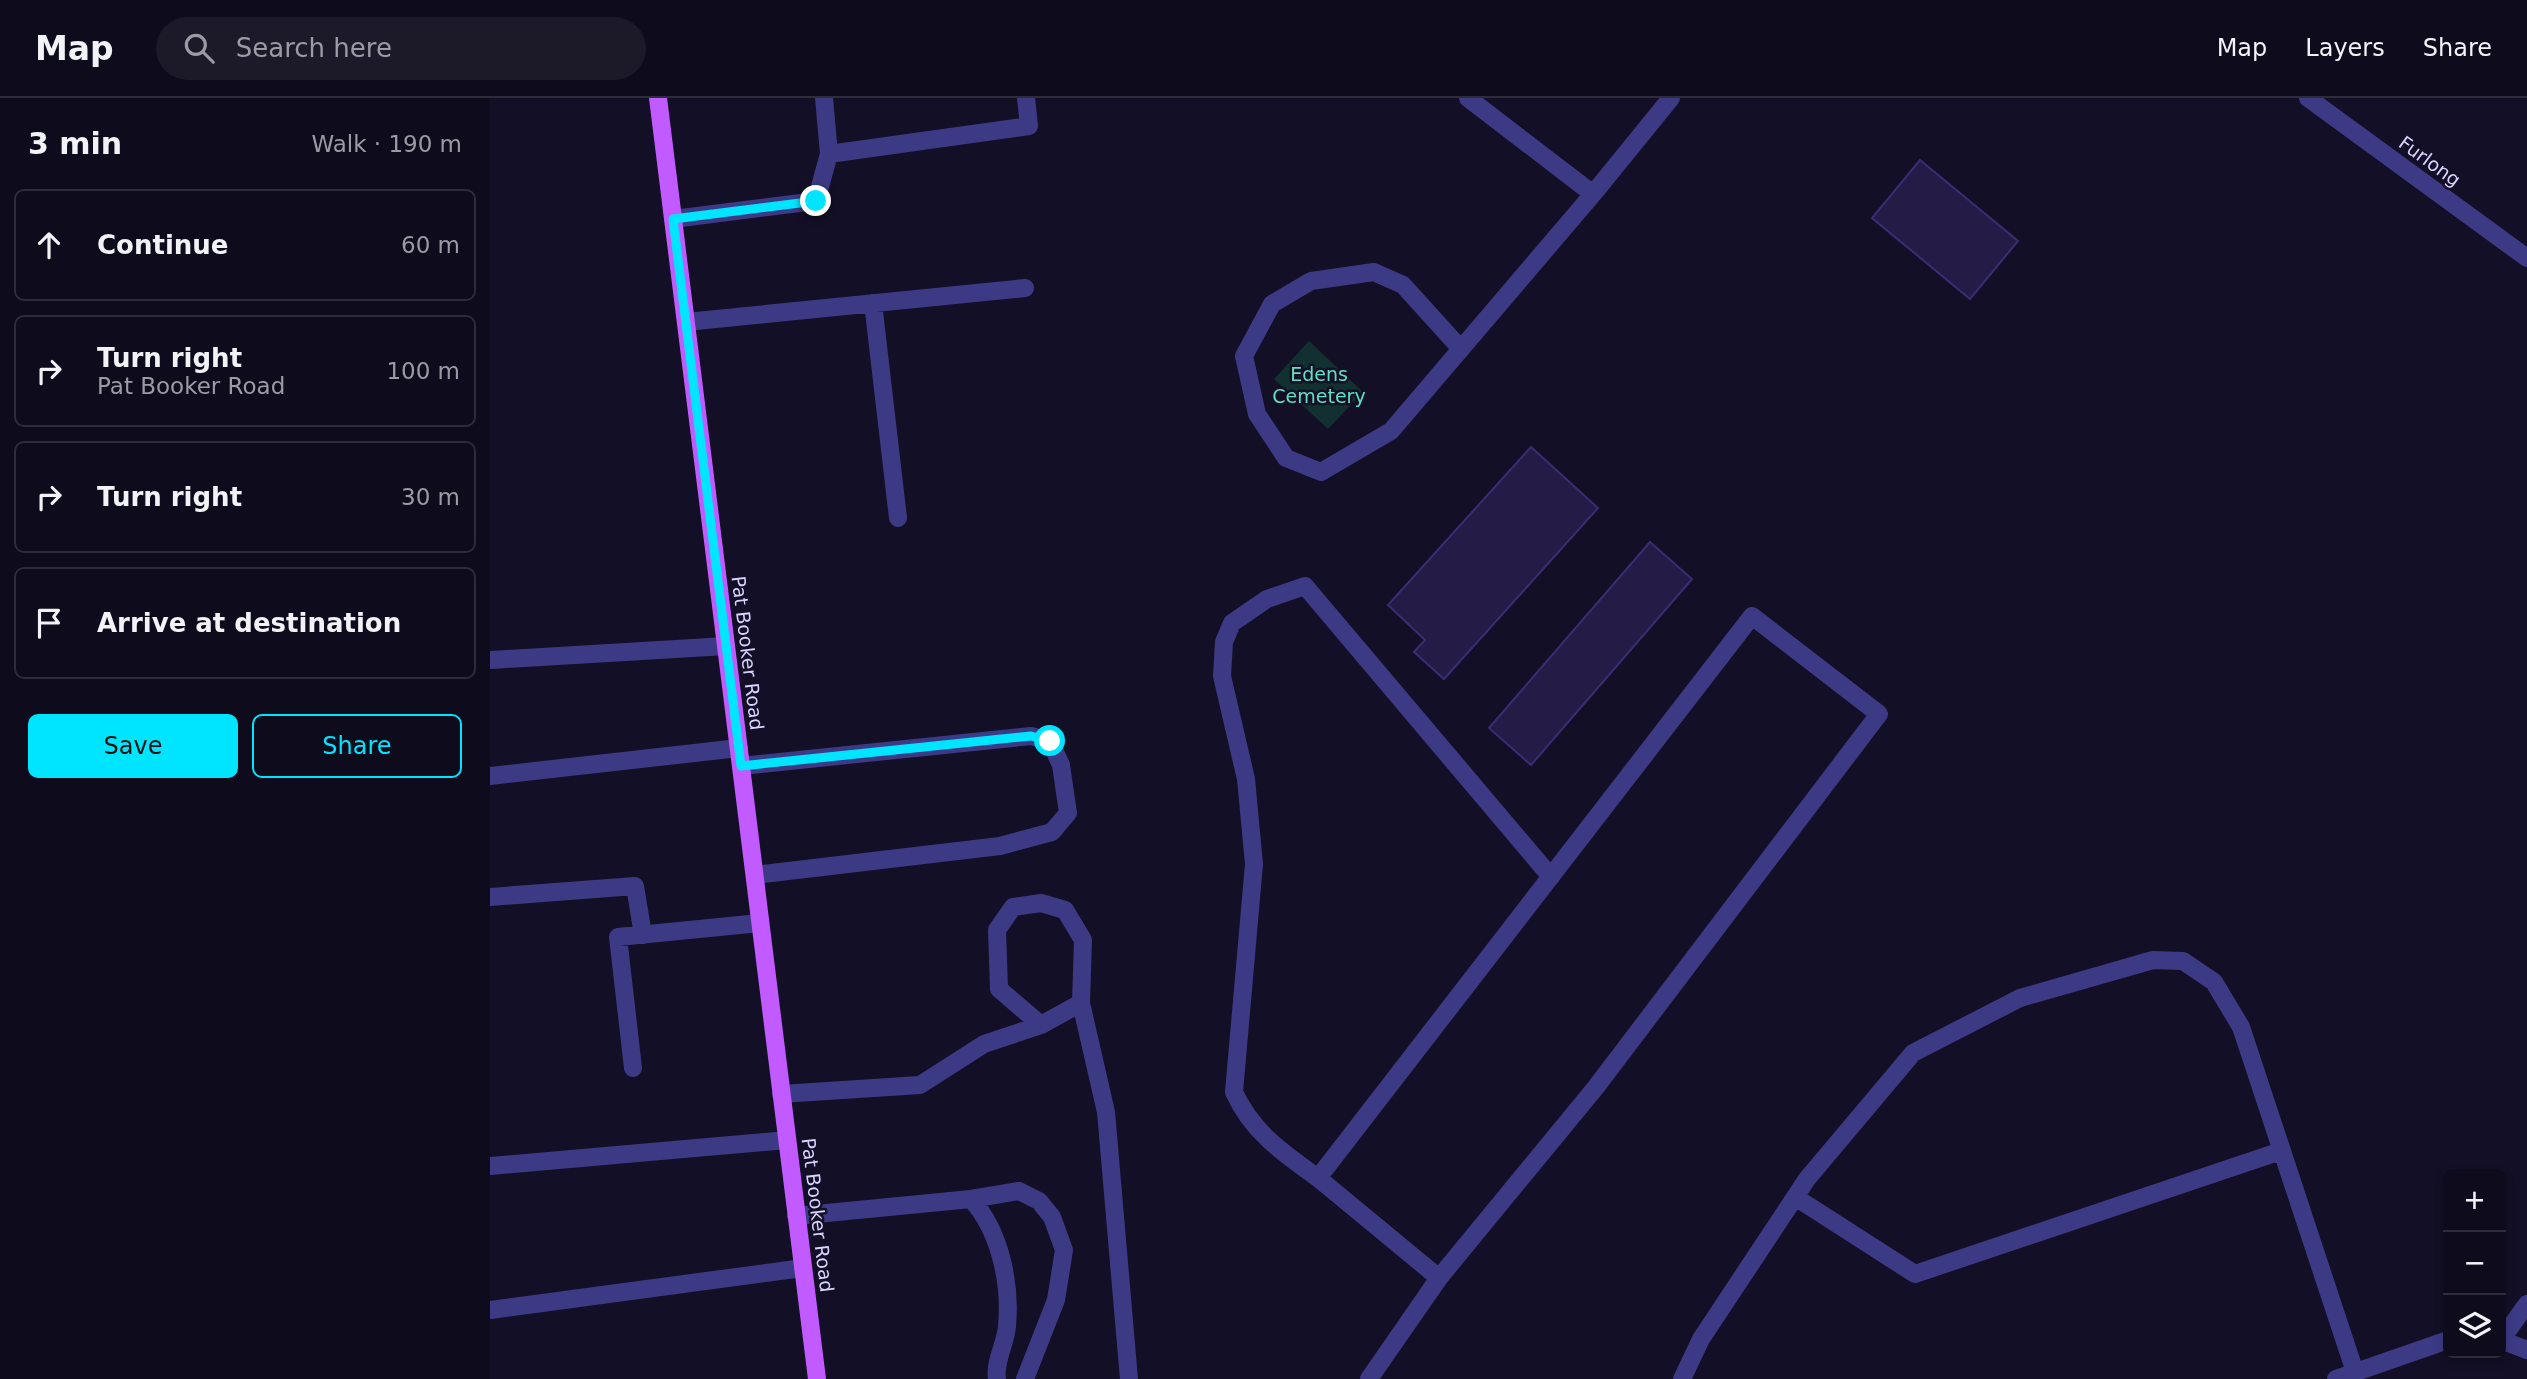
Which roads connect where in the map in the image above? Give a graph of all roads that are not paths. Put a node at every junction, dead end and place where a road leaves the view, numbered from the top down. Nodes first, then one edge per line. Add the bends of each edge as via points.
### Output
1 (658, 98) edge
2 (824, 98) edge
3 (1026, 98) edge
4 (1468, 98) edge
5 (1671, 98) edge
6 (2308, 98) edge
7 (829, 154) junction
8 (1593, 194) junction
9 (673, 219) junction
10 (2527, 258) edge
11 (1025, 288) dead end
12 (873, 303) junction
13 (686, 322) junction
14 (1461, 349) junction
15 (898, 518) dead end
16 (726, 646) junction
17 (490, 660) edge
18 (740, 757) junction
19 (490, 776) edge
20 (755, 875) junction
21 (1551, 877) junction
22 (490, 897) edge
23 (761, 923) junction
24 (643, 935) junction
25 (1081, 1003) junction
26 (1041, 1025) junction
27 (633, 1069) dead end
28 (781, 1094) junction
29 (787, 1140) junction
30 (2281, 1150) junction
31 (490, 1166) edge
32 (1318, 1178) junction
33 (1795, 1197) junction
34 (971, 1199) junction
35 (796, 1216) junction
36 (803, 1268) junction
37 (1439, 1278) junction
38 (2527, 1304) edge
39 (490, 1310) edge
40 (2506, 1333) edge
41 (2443, 1342) edge
42 (2506, 1342) edge
43 (2527, 1350) edge
44 (2355, 1372) junction
45 (817, 1379) edge
46 (997, 1379) edge
47 (1025, 1379) edge
48 (1129, 1379) edge
49 (1369, 1379) edge
50 (1682, 1379) edge
51 (2336, 1379) edge

1 - 9 main road, Pat Booker Road
2 - 7 street
3 - 7 street via 1029,126
4 - 8 street
5 - 8 street
6 - 10 street, Furlong
7 - 9 street via 816,201
8 - 14 street
9 - 13 main road, Pat Booker Road
11 - 12 street
12 - 13 street
12 - 15 street
13 - 16 main road, Pat Booker Road
14 - 14 street via 1403,285 1374,272 1311,281 1272,304 1244,356 1257,414 1286,458 1321,472 1391,431
16 - 17 street
16 - 18 main road, Pat Booker Road
18 - 19 street
18 - 20 main road, Pat Booker Road
18 - 20 street via 1031,736 1050,741 1061,765 1068,813 1052,832 1000,846
20 - 23 main road, Pat Booker Road
21 - 32 street
21 - 32 street via 1305,586 1267,598 1232,623 1223,642 1222,676 1247,779 1254,864 1234,1092 1243,1113 1271,1144
21 - 37 street via 1752,616 1879,714 1596,1087
22 - 24 street via 635,886
23 - 24 street
23 - 28 main road, Pat Booker Road
24 - 27 street via 618,937
25 - 26 street
25 - 26 street via 1083,940 1065,910 1041,903 1013,907 997,930 999,989
25 - 48 street via 1106,1112
26 - 28 street via 984,1044 920,1085
28 - 29 main road, Pat Booker Road
29 - 31 street
29 - 35 main road, Pat Booker Road
30 - 33 street via 1915,1274
30 - 33 street via 2241,1027 2214,982 2183,961 2153,960 2020,998 1913,1053
30 - 44 street
32 - 37 street
33 - 50 street via 1701,1339
34 - 35 street
34 - 46 street via 996,1238 1004,1278 1007,1327
34 - 47 street via 1018,1191 1039,1201 1052,1217 1064,1250 1056,1300
35 - 36 main road, Pat Booker Road
36 - 39 street
36 - 45 main road, Pat Booker Road
37 - 49 street
38 - 40 street
41 - 44 street
42 - 43 street
44 - 51 street

